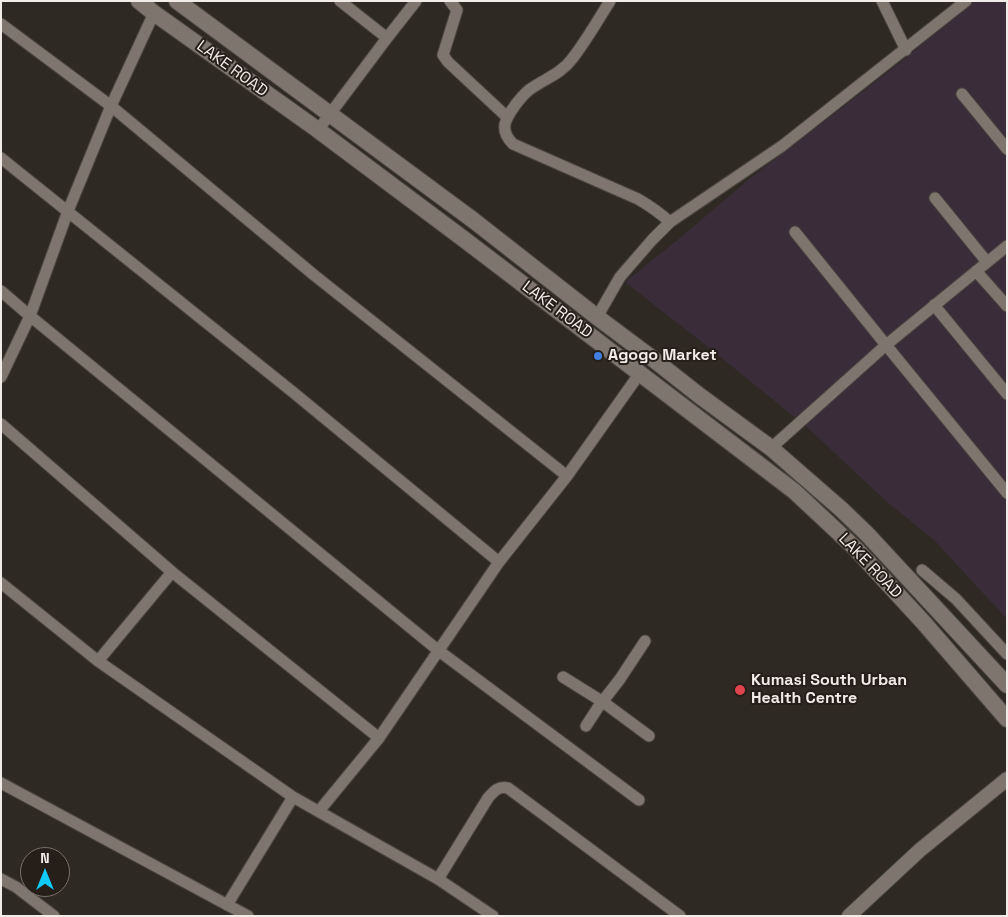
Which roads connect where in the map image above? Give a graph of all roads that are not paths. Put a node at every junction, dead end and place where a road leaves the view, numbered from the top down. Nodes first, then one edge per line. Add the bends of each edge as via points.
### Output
1 (139, 1) edge
2 (177, 1) edge
3 (340, 1) edge
4 (416, 1) edge
5 (450, 1) edge
6 (610, 1) edge
7 (882, 1) edge
8 (966, 1) edge
9 (154, 13) junction
10 (1, 24) edge
11 (387, 38) junction
12 (906, 50) junction
13 (962, 94) dead end
14 (111, 106) junction
15 (331, 114) junction
16 (507, 117) junction
17 (318, 130) junction
18 (1007, 149) edge
19 (1, 158) edge
20 (935, 198) dead end
21 (68, 211) junction
22 (670, 222) junction
23 (795, 232) dead end
24 (1007, 246) edge
25 (987, 262) junction
26 (976, 271) junction
27 (1, 291) edge
28 (934, 305) junction
29 (1007, 306) edge
30 (30, 316) junction
31 (597, 318) junction
32 (886, 345) junction
33 (640, 373) junction
34 (1, 377) edge
35 (1007, 394) edge
36 (1, 424) edge
37 (771, 448) junction
38 (567, 476) junction
39 (1007, 493) edge
40 (499, 562) junction
41 (922, 570) dead end
42 (172, 572) junction
43 (1, 583) edge
44 (645, 641) dead end
45 (438, 651) junction
46 (1007, 654) edge
47 (98, 661) junction
48 (563, 677) dead end
49 (1007, 685) edge
50 (603, 702) junction
51 (1007, 719) edge
52 (586, 726) dead end
53 (649, 736) dead end
54 (379, 738) junction
55 (1007, 779) edge
56 (1, 783) edge
57 (293, 797) junction
58 (638, 800) dead end
59 (319, 812) junction
60 (1, 879) edge
61 (438, 879) junction
62 (227, 905) junction
63 (246, 915) edge
64 (54, 916) edge
65 (493, 916) edge
66 (680, 916) edge
67 (849, 916) edge

1 - 9 main road, LAKE ROAD
2 - 15 main road, LAKE ROAD
3 - 11 street
4 - 11 street
5 - 16 street via 458,10 443,55
6 - 16 street via 572,59 557,74 522,96
7 - 12 street
8 - 12 street
9 - 14 street
9 - 17 main road, LAKE ROAD
10 - 14 street
11 - 15 street
12 - 22 street via 782,146
13 - 18 street
14 - 21 street
14 - 38 street via 314,275
15 - 17 street
15 - 31 main road, LAKE ROAD
16 - 22 street via 505,133 513,144 638,199
17 - 33 main road, LAKE ROAD
19 - 21 street
20 - 25 street
21 - 30 street
21 - 40 street
22 - 31 street via 620,277
23 - 32 street
24 - 25 street
25 - 26 street
26 - 28 street
26 - 29 street
27 - 30 street
28 - 32 street
28 - 35 street
30 - 34 street
30 - 45 street
31 - 37 main road, LAKE ROAD
32 - 37 street
32 - 39 street
33 - 38 street
33 - 51 main road, LAKE ROAD via 794,491 831,525 924,623
36 - 42 street
37 - 49 main road, LAKE ROAD via 867,534
38 - 40 street
40 - 45 street
41 - 46 street via 956,599
42 - 47 street
42 - 54 street
43 - 47 street
44 - 50 street
45 - 54 street
45 - 58 street
47 - 57 street
48 - 50 street
50 - 52 street
50 - 53 street
54 - 59 street
55 - 67 street via 920,850
56 - 62 street
57 - 59 street
57 - 62 street
59 - 61 street
60 - 64 street
61 - 65 street
61 - 66 street via 488,798 494,790 503,787
62 - 63 street

